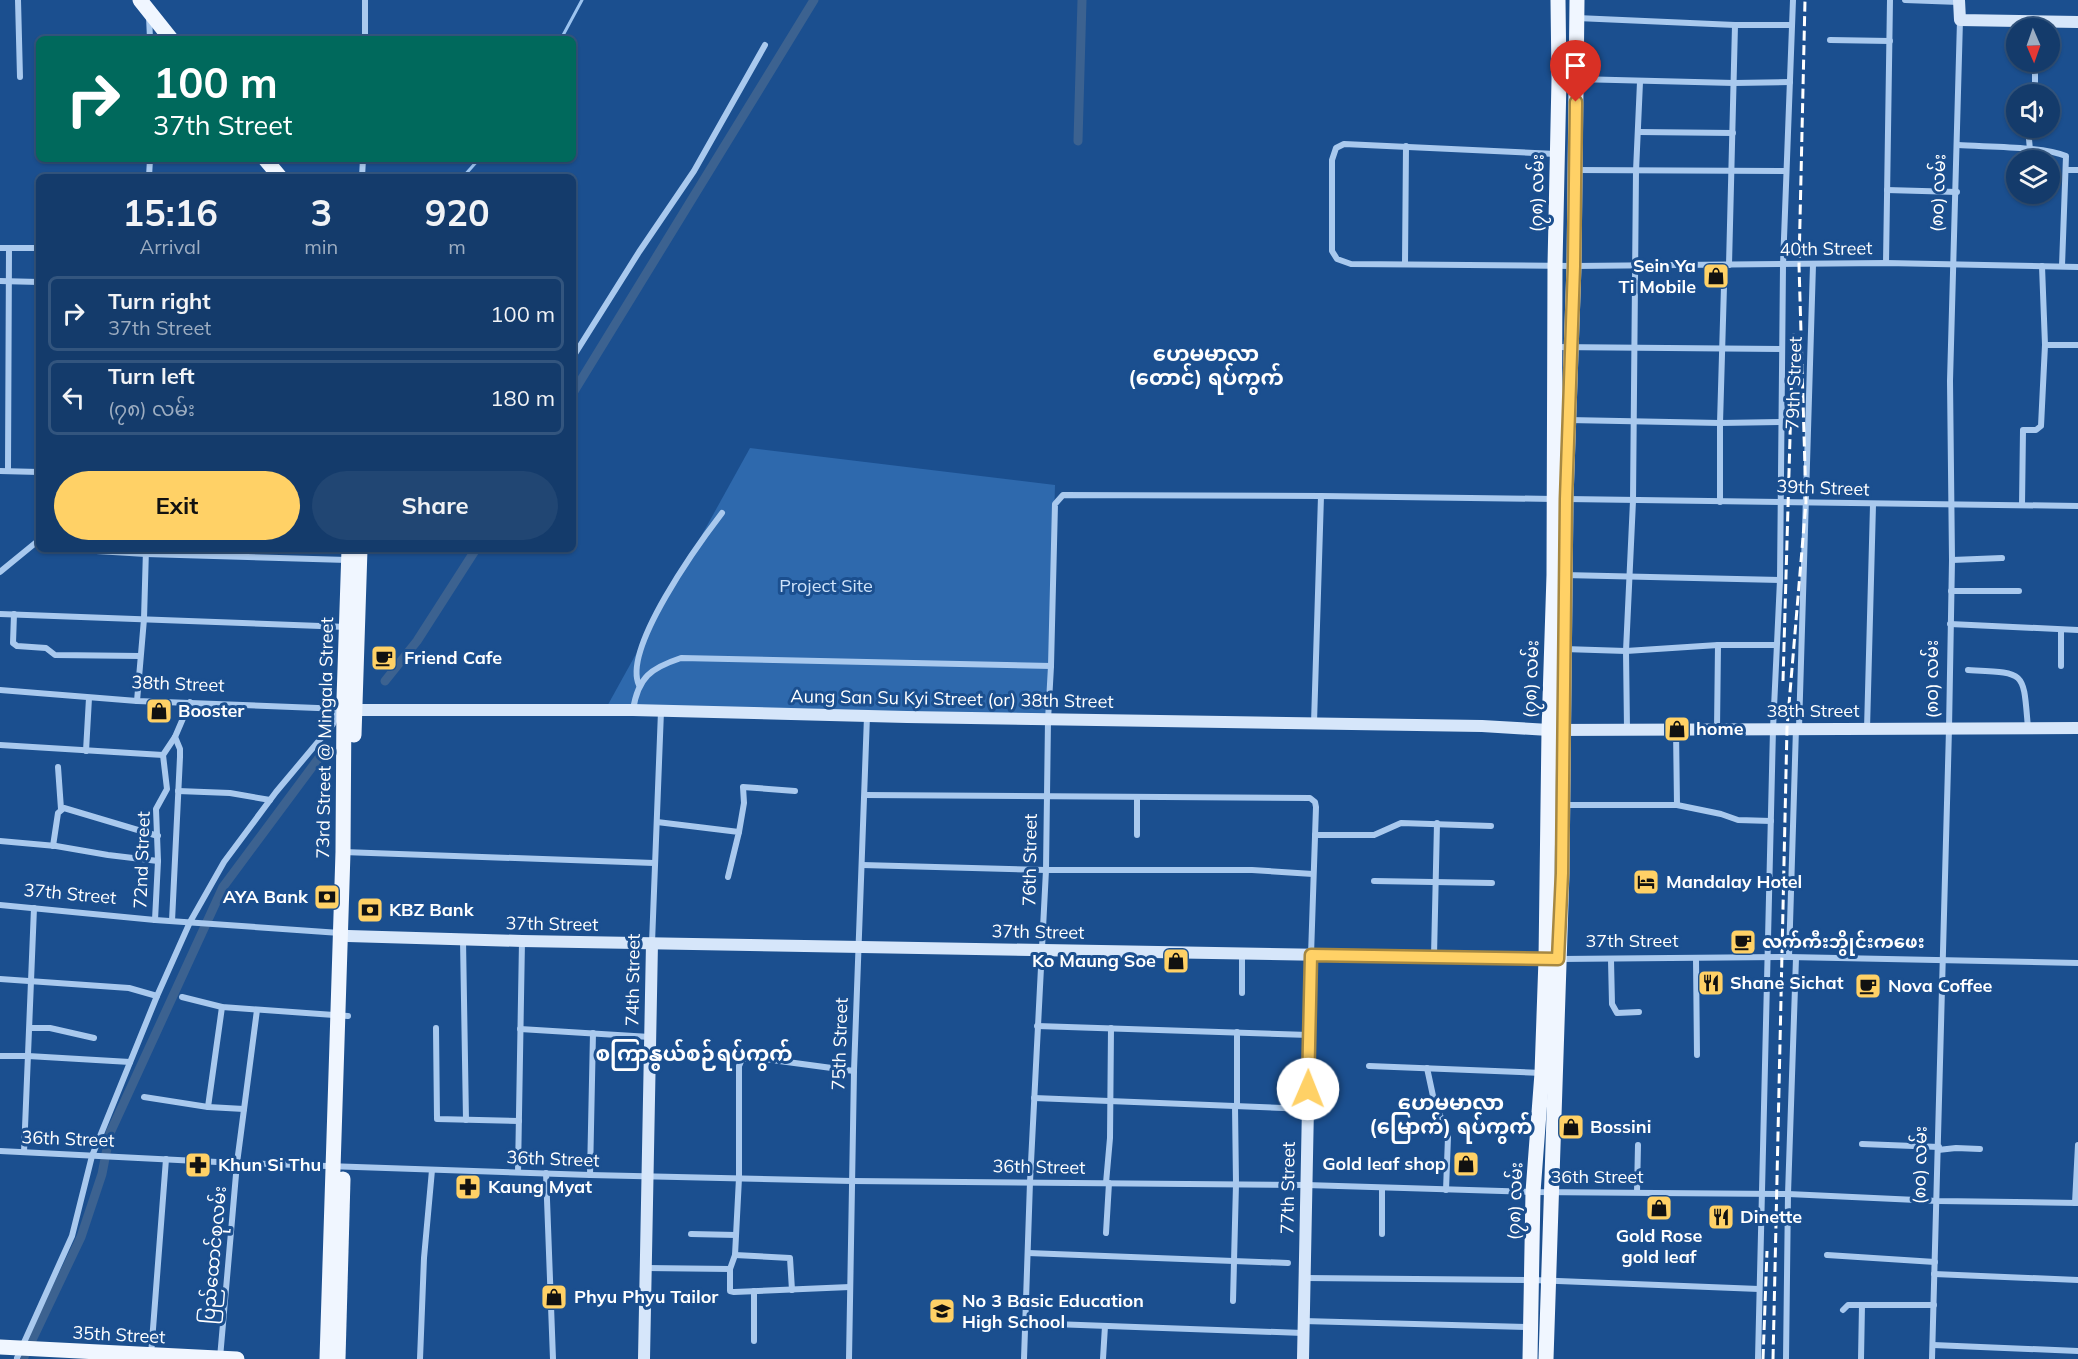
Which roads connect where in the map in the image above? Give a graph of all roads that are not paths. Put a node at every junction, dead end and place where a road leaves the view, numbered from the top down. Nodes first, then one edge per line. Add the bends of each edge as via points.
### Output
1 (18, 0) edge
2 (365, 0) edge
3 (1558, 0) edge
4 (1577, 0) edge
5 (1793, 0) edge
6 (1890, 0) edge
7 (1905, 0) edge
8 (1959, 1) edge
9 (144, 6) edge
10 (1576, 18) junction
11 (1960, 20) junction
12 (2078, 22) edge
13 (2006, 23) edge
14 (2060, 23) edge
15 (1735, 25) junction
16 (1792, 25) junction
17 (149, 36) edge
18 (169, 36) edge
19 (365, 36) edge
20 (1830, 40) dead end
21 (1890, 41) junction
22 (765, 45) dead end
23 (20, 77) dead end
24 (1576, 79) junction
25 (1640, 82) junction
26 (1790, 82) junction
27 (1734, 83) junction
28 (1639, 132) junction
29 (1732, 133) junction
30 (2029, 138) edge
31 (1958, 145) junction
32 (1406, 146) junction
33 (2030, 150) joint
34 (1558, 154) junction
35 (2060, 154) edge
36 (268, 162) edge
37 (1576, 170) junction
38 (2066, 170) junction
39 (2078, 170) edge
40 (1636, 171) junction
41 (1786, 171) junction
42 (1731, 172) junction
43 (278, 174) edge
44 (1887, 190) junction
45 (1956, 192) junction
46 (0, 248) edge
47 (9, 248) junction
48 (36, 248) edge
49 (1886, 263) junction
50 (1405, 264) junction
51 (1555, 265) junction
52 (1783, 265) junction
53 (1813, 265) junction
54 (1954, 265) junction
55 (1574, 266) junction
56 (1636, 266) junction
57 (1729, 266) junction
58 (2042, 266) junction
59 (2062, 266) junction
60 (2078, 267) edge
61 (0, 281) edge
62 (9, 282) junction
63 (36, 282) edge
64 (1724, 286) dead end
65 (2045, 345) junction
66 (2078, 345) edge
67 (1554, 347) junction
68 (1572, 348) junction
69 (1634, 349) junction
70 (1722, 349) junction
71 (1782, 349) junction
72 (576, 352) edge
73 (1561, 420) junction
74 (1633, 421) junction
75 (1781, 422) junction
76 (1720, 423) junction
77 (0, 471) edge
78 (8, 471) junction
79 (36, 471) edge
80 (1321, 496) junction
81 (1560, 499) junction
82 (1633, 501) junction
83 (1720, 502) junction
84 (1780, 502) junction
85 (1806, 502) junction
86 (1055, 504) joint
87 (1873, 505) junction
88 (1950, 505) junction
89 (2022, 505) junction
90 (2078, 506) edge
91 (722, 513) dead end
92 (36, 542) edge
93 (30, 547) junction
94 (36, 548) edge
95 (146, 552) edge
96 (354, 554) edge
97 (2002, 558) dead end
98 (1952, 560) junction
99 (0, 572) edge
100 (1560, 575) junction
101 (1630, 577) junction
102 (1780, 580) junction
103 (1951, 591) junction
104 (2019, 591) dead end
105 (0, 614) edge
106 (14, 615) junction
107 (144, 620) junction
108 (1950, 624) junction
109 (352, 627) junction
110 (2061, 630) junction
111 (2078, 630) edge
112 (1718, 645) junction
113 (1776, 645) junction
114 (1558, 649) junction
115 (1626, 651) junction
116 (141, 656) junction
117 (1051, 666) junction
118 (2061, 666) dead end
119 (1968, 670) dead end
120 (639, 685) junction
121 (0, 690) edge
122 (89, 698) junction
123 (137, 701) junction
124 (190, 702) junction
125 (346, 709) junction
126 (633, 710) junction
127 (661, 710) junction
128 (867, 716) junction
129 (1048, 720) junction
130 (1314, 724) junction
131 (1797, 728) junction
132 (2028, 728) junction
133 (2078, 728) edge
134 (1556, 729) junction
135 (1627, 729) junction
136 (1676, 729) junction
137 (1717, 729) junction
138 (1773, 729) junction
139 (1867, 729) junction
140 (1949, 729) junction
141 (175, 737) junction
142 (0, 746) edge
143 (86, 751) junction
144 (163, 755) junction
145 (57, 767) dead end
146 (178, 791) junction
147 (795, 791) dead end
148 (865, 795) junction
149 (1046, 797) junction
150 (1137, 798) junction
151 (270, 800) junction
152 (1563, 805) junction
153 (1677, 805) junction
154 (61, 809) junction
155 (1771, 820) junction
156 (657, 822) junction
157 (1437, 823) junction
158 (1491, 826) dead end
159 (739, 832) junction
160 (1137, 835) dead end
161 (1315, 835) junction
162 (158, 836) junction
163 (0, 841) edge
164 (53, 846) junction
165 (348, 852) junction
166 (158, 861) junction
167 (654, 863) junction
168 (862, 865) junction
169 (1046, 870) junction
170 (1313, 874) junction
171 (728, 877) dead end
172 (1374, 880) dead end
173 (1435, 881) junction
174 (1492, 882) dead end
175 (0, 905) edge
176 (34, 908) junction
177 (155, 920) junction
178 (172, 921) junction
179 (193, 922) junction
180 (344, 935) junction
181 (463, 940) junction
182 (522, 941) junction
183 (652, 943) junction
184 (859, 947) junction
185 (1043, 951) junction
186 (1242, 954) junction
187 (1311, 955) junction
188 (1434, 956) junction
189 (1789, 957) junction
190 (1767, 958) junction
191 (1796, 958) junction
192 (1552, 959) junction
193 (1696, 959) junction
194 (1611, 960) junction
195 (1942, 960) junction
196 (2078, 963) edge
197 (0, 979) edge
198 (32, 982) junction
199 (1242, 993) dead end
200 (157, 996) junction
201 (182, 997) dead end
202 (222, 1007) junction
203 (257, 1010) junction
204 (1639, 1012) dead end
205 (343, 1016) junction
206 (1037, 1026) junction
207 (30, 1028) junction
208 (436, 1028) dead end
209 (1111, 1028) junction
210 (520, 1029) junction
211 (1237, 1032) junction
212 (593, 1033) junction
213 (1309, 1035) junction
214 (650, 1037) junction
215 (94, 1038) dead end
216 (0, 1056) edge
217 (28, 1056) junction
218 (1697, 1056) dead end
219 (130, 1062) junction
220 (1369, 1066) dead end
221 (1427, 1068) junction
222 (854, 1071) junction
223 (1542, 1073) junction
224 (144, 1097) dead end
225 (1034, 1098) junction
226 (1109, 1101) junction
227 (1236, 1106) junction
228 (208, 1107) junction
229 (244, 1109) junction
230 (1308, 1109) junction
231 (466, 1120) junction
232 (519, 1121) junction
233 (1862, 1144) dead end
234 (1638, 1145) dead end
235 (2078, 1145) edge
236 (1939, 1149) junction
237 (1980, 1149) dead end
238 (0, 1151) edge
239 (24, 1152) junction
240 (92, 1156) junction
241 (166, 1159) junction
242 (237, 1163) junction
243 (338, 1167) junction
244 (432, 1170) junction
245 (518, 1172) junction
246 (546, 1173) junction
247 (590, 1175) junction
248 (647, 1176) junction
249 (739, 1178) junction
250 (852, 1181) junction
251 (1030, 1182) junction
252 (1107, 1183) junction
253 (1236, 1184) junction
254 (1306, 1185) junction
255 (1382, 1188) junction
256 (1446, 1190) junction
257 (1551, 1191) junction
258 (1533, 1192) junction
259 (1636, 1192) junction
260 (1788, 1194) junction
261 (1762, 1195) junction
262 (1938, 1201) junction
263 (2077, 1203) edge
264 (1106, 1233) dead end
265 (691, 1234) dead end
266 (1382, 1234) dead end
267 (736, 1235) junction
268 (1028, 1253) junction
269 (735, 1255) junction
270 (1827, 1255) dead end
271 (1235, 1261) junction
272 (1935, 1262) junction
273 (1288, 1263) dead end
274 (646, 1268) junction
275 (730, 1269) junction
276 (1934, 1274) junction
277 (1304, 1278) junction
278 (2078, 1280) edge
279 (1540, 1281) junction
280 (850, 1287) junction
281 (1759, 1289) junction
282 (792, 1290) junction
283 (754, 1291) junction
284 (1233, 1301) dead end
285 (1862, 1305) junction
286 (1934, 1305) junction
287 (1843, 1310) dead end
288 (1026, 1323) junction
289 (1105, 1326) junction
290 (1303, 1327) junction
291 (1530, 1327) junction
292 (754, 1341) dead end
293 (1933, 1345) junction
294 (0, 1347) edge
295 (2078, 1351) edge
296 (28, 1354) edge
297 (0, 1357) edge
298 (151, 1358) edge
299 (220, 1358) edge
300 (237, 1359) edge
301 (327, 1359) edge
302 (338, 1359) edge
303 (420, 1359) edge
304 (553, 1359) edge
305 (644, 1359) edge
306 (849, 1359) edge
307 (1024, 1359) edge
308 (1103, 1359) edge
309 (1303, 1359) edge
310 (1530, 1359) edge
311 (1546, 1359) edge
312 (1758, 1359) edge
313 (1786, 1359) edge
314 (1861, 1359) edge
315 (1932, 1359) edge

1 - 23 street
2 - 19 street
3 - 34 main road, (၇၈) လမ်း
4 - 10 main road, (၇၈) လမ်း
5 - 16 street, 79th Street
6 - 21 street
7 - 8 street
8 - 11 street, (၈၀) လမ်း
9 - 17 street
9 - 18 main road
10 - 15 street
10 - 24 main road, (၇၈) လမ်း
11 - 13 street
11 - 31 street, (၈၀) လမ်း
12 - 14 street
15 - 16 street
15 - 27 street
16 - 26 street, 79th Street
20 - 21 street
21 - 44 street
22 - 72 street via 694,171
24 - 25 street
24 - 37 main road, (၇၈) လမ်း
25 - 27 street
25 - 28 street
26 - 27 street
26 - 41 street, 79th Street
27 - 29 street
28 - 29 street
28 - 40 street
29 - 42 street
30 - 33 street
31 - 33 street
31 - 45 street, (၈၀) လမ်း
32 - 34 street
32 - 50 street
32 - 50 street, 40th Street via 1344,144 1336,148 1332,160 1332,251 1337,259 1351,264
34 - 51 main road, (၇၈) လမ်း
35 - 38 street via 2066,156
36 - 43 main road
37 - 40 street
37 - 55 main road, (၇၈) လမ်း
38 - 39 street
38 - 59 street
40 - 42 street
40 - 56 street
41 - 42 street
41 - 52 street, 79th Street
42 - 57 street
44 - 45 street
44 - 49 street
45 - 54 street, (၈၀) လမ်း
46 - 47 street
47 - 48 street
47 - 62 street
49 - 53 street, 40th Street
49 - 54 street, 40th Street
50 - 51 street, 40th Street
51 - 55 street, 40th Street
51 - 67 main road, (၇၈) လမ်း
52 - 53 street, 40th Street
52 - 57 street, 40th Street
52 - 71 street, 79th Street
53 - 85 street, 79th Street
54 - 58 street, 40th Street
54 - 88 street, (၈၀) လမ်း
55 - 56 street, 40th Street
55 - 68 main road, (၇၈) လမ်း
56 - 57 street, 40th Street
56 - 69 street
58 - 59 street, 40th Street
58 - 65 street
59 - 60 street, 40th Street
61 - 62 street
62 - 63 street
62 - 78 street
64 - 70 street
65 - 66 street
65 - 89 street via 2041,426 2038,430 2023,431
67 - 68 street
67 - 73 main road, (၇၈) လမ်း
68 - 69 street
68 - 73 main road, (၇၈) လမ်း
69 - 70 street
69 - 74 street
70 - 71 street
70 - 76 street
71 - 75 street, 79th Street
73 - 74 street
73 - 81 main road, (၇၈) လမ်း
74 - 76 street
74 - 82 street
75 - 76 street
75 - 84 street, 79th Street
76 - 83 street
77 - 78 street
78 - 79 street
80 - 81 street, 39th Street
80 - 86 street, 39th Street via 1063,495
80 - 130 street
81 - 82 street, 39th Street
81 - 100 main road, (၇၈) လမ်း
82 - 83 street, 39th Street
82 - 101 street
83 - 84 street, 39th Street
84 - 85 street, 39th Street
84 - 102 street, 79th Street
85 - 87 street, 39th Street
85 - 131 street, 79th Street
86 - 117 street, 76th Street
87 - 88 street, 39th Street
87 - 139 street
88 - 89 street, 39th Street
88 - 98 street, (၈၀) လမ်း
89 - 90 street, 39th Street
91 - 120 street via 681,570 652,621 640,655 636,679
92 - 93 street
93 - 94 street
93 - 99 street
95 - 96 street
95 - 107 street
96 - 109 main road, 73rd Street @ Mingala Street
97 - 98 street
98 - 103 street, (၈၀) လမ်း
100 - 101 street
100 - 114 main road, (၇၈) လမ်း
101 - 102 street
101 - 115 street
102 - 113 street, 79th Street
103 - 104 street
103 - 108 street, (၈၀) လမ်း
105 - 106 street
106 - 107 street
106 - 116 street via 13,642 17,646 46,648 55,655
107 - 109 street
107 - 116 street
108 - 110 street
108 - 140 street, (၈၀) လမ်း
109 - 125 main road, 73rd Street @ Mingala Street
110 - 111 street
110 - 118 street
112 - 113 street
112 - 115 street
112 - 137 street
113 - 138 street, 79th Street
114 - 115 street
114 - 134 main road, (၇၈) လမ်း
115 - 135 street
116 - 123 street
117 - 120 street via 681,658 646,675
117 - 129 street, 76th Street
119 - 132 street via 2009,672 2022,681
120 - 126 street
121 - 122 street, 38th Street
122 - 123 street, 38th Street
122 - 143 street
123 - 124 street, 38th Street
124 - 125 street, 38th Street
124 - 141 street
125 - 126 street, Aung San Su Kyi Street (or) 38th Street
125 - 151 street
125 - 165 main road, 73rd Street @ Mingala Street
126 - 127 street, Aung San Su Kyi Street (or) 38th Street
127 - 128 street, Aung San Su Kyi Street (or) 38th Street
127 - 156 street, 74th Street
128 - 129 street, Aung San Su Kyi Street (or) 38th Street
128 - 148 street, 75th Street
129 - 130 street, Aung San Su Kyi Street (or) 38th Street
129 - 149 street, 76th Street
130 - 134 street, Aung San Su Kyi Street (or) 38th Street
131 - 138 street, 38th Street
131 - 139 street, 38th Street
131 - 189 street, 79th Street
132 - 133 street, 38th Street
132 - 140 street, 38th Street
134 - 135 street, 38th Street
134 - 152 main road, (၇၈) လမ်း
134 - 192 main road, (၇၈) လမ်း
135 - 136 street, 38th Street
136 - 137 street, 38th Street
136 - 153 street
137 - 138 street, 38th Street
138 - 155 street, 79th Street
139 - 140 street, 38th Street
140 - 195 street, (၈၀) လမ်း
141 - 144 street
141 - 146 street via 180,749
142 - 143 street
143 - 144 street
144 - 162 street, 72nd Street via 167,789 156,809
145 - 154 street
146 - 151 street via 230,793
146 - 178 street
147 - 159 street via 743,787
148 - 149 street
148 - 168 street, 75th Street
149 - 150 street
149 - 169 street, 76th Street
150 - 160 street
150 - 161 street, 77th Street via 1310,798 1315,802
151 - 179 street via 224,862
152 - 153 street
152 - 192 main road, (၇၈) လမ်း
153 - 155 street via 1738,820
154 - 162 street
154 - 164 street
155 - 190 street, 79th Street
156 - 159 street
156 - 167 street, 74th Street
157 - 158 street
157 - 161 street via 1401,823 1366,836
157 - 173 street
159 - 171 street
161 - 170 street, 77th Street
162 - 166 street, 72nd Street
163 - 164 street
164 - 166 street
165 - 167 street
165 - 180 main road, 73rd Street @ Mingala Street
166 - 177 street, 72nd Street
167 - 183 street, 74th Street
168 - 169 street
168 - 184 street, 75th Street
169 - 170 street via 1252,870
169 - 185 street, 76th Street
170 - 187 street, 77th Street
172 - 173 street
173 - 174 street
173 - 188 street
175 - 176 street, 37th Street
176 - 177 street, 37th Street
176 - 198 street
177 - 178 street, 37th Street
178 - 179 street, 37th Street
179 - 180 street, 37th Street
179 - 200 street
180 - 181 street, 37th Street
180 - 205 main road, 73rd Street @ Mingala Street
181 - 182 street, 37th Street
181 - 231 street
182 - 183 street, 37th Street
182 - 210 street
183 - 184 street, 37th Street
183 - 214 street, 74th Street
184 - 185 street, 37th Street
184 - 222 street, 75th Street
185 - 186 street, 37th Street
185 - 206 street, 76th Street
186 - 187 street, 37th Street
186 - 199 street
187 - 188 street, 37th Street
187 - 213 street, 77th Street
188 - 192 street, 37th Street
189 - 190 street, 37th Street
189 - 191 street, 37th Street
190 - 193 street, 37th Street
190 - 261 street, 79th Street
191 - 195 street, 37th Street
191 - 260 street
192 - 194 street, 37th Street
192 - 223 main road, (၇၈) လမ်း
192 - 257 main road, (၇၈) လမ်း via 1556,1108
193 - 194 street, 37th Street
193 - 218 street
194 - 204 street via 1614,1010
195 - 196 street, 37th Street
195 - 236 street, (၈၀) လမ်း
197 - 198 street
198 - 200 street via 129,988
198 - 207 street
200 - 219 street
201 - 202 street
202 - 203 street
202 - 228 street
203 - 205 street
203 - 229 street, ပြည်ထောင်စုလမ်း
205 - 243 main road, 73rd Street @ Mingala Street
206 - 209 street
206 - 225 street, 76th Street
207 - 215 street via 50,1028
207 - 217 street
208 - 231 street via 436,1116 440,1120
209 - 211 street
209 - 226 street
210 - 212 street
210 - 232 street
211 - 213 street
211 - 227 street
212 - 214 street
212 - 247 street
213 - 230 street, 77th Street
214 - 248 street, 74th Street
216 - 217 street
217 - 219 street
217 - 239 street
219 - 240 street
220 - 221 street
221 - 223 street
221 - 256 street via 1448,1137
222 - 249 street via 742,1059
222 - 250 street, 75th Street
223 - 258 main road, (၇၈) လမ်း
224 - 228 street
225 - 226 street
225 - 251 street, 76th Street
226 - 227 street
226 - 252 street
227 - 230 street
227 - 253 street
228 - 229 street
229 - 242 street, ပြည်ထောင်စုလမ်း
230 - 254 street, 77th Street
231 - 232 street
232 - 245 street
233 - 236 street
234 - 259 street
235 - 263 street
236 - 237 street
236 - 262 street, (၈၀) လမ်း
238 - 239 street, 36th Street
239 - 240 street, 36th Street
240 - 241 street, 36th Street
240 - 296 street via 72,1236
241 - 242 street, 36th Street
241 - 298 street
242 - 243 street, 36th Street
242 - 299 street, ပြည်ထောင်စုလမ်း
243 - 244 street, 36th Street
243 - 301 main road, 73rd Street @ Mingala Street
243 - 302 main road, 73rd Street @ Mingala Street
244 - 245 street, 36th Street
244 - 303 street
245 - 246 street, 36th Street
246 - 247 street, 36th Street
246 - 304 street
247 - 248 street, 36th Street
248 - 249 street, 36th Street
248 - 274 street, 74th Street
249 - 250 street, 36th Street
249 - 267 street
250 - 251 street, 36th Street
250 - 280 street, 75th Street
251 - 252 street, 36th Street
251 - 268 street, 76th Street
252 - 253 street, 36th Street
252 - 264 street
253 - 254 street, 36th Street
253 - 271 street
254 - 255 street, 36th Street
254 - 277 street, 77th Street
255 - 256 street, 36th Street
255 - 266 street
256 - 258 street, 36th Street
257 - 258 street, 36th Street
257 - 259 street, 36th Street
257 - 279 main road, (၇၈) လမ်း
258 - 279 main road, (၇၈) လမ်း
259 - 261 street, 36th Street
260 - 261 street, 36th Street
260 - 262 street, 36th Street
260 - 313 street
261 - 281 street, 79th Street
262 - 263 street, 36th Street
262 - 272 street, (၈၀) လမ်း
265 - 267 street
267 - 269 street
268 - 271 street
268 - 288 street, 76th Street
269 - 275 street
269 - 282 street via 790,1258
270 - 272 street
271 - 273 street
271 - 284 street
272 - 276 street, (၈၀) လမ်း
274 - 275 street
274 - 305 street, 74th Street
275 - 283 street via 730,1291
276 - 278 street
276 - 286 street, (၈၀) လမ်း
277 - 279 street
277 - 290 street, 77th Street
279 - 281 street
279 - 291 main road, (၇၈) လမ်း
279 - 311 main road, (၇၈) လမ်း
280 - 282 street
280 - 306 street, 75th Street
281 - 312 street, 79th Street
282 - 283 street
283 - 292 street
285 - 286 street
285 - 287 street via 1848,1305
285 - 314 street
286 - 293 street, (၈၀) လမ်း
288 - 289 street
288 - 307 street, 76th Street
289 - 290 street
289 - 308 street
290 - 291 street
290 - 309 street, 77th Street
291 - 310 main road, (၇၈) လမ်း
293 - 295 street
293 - 315 street, (၈၀) လမ်း
294 - 296 main road, 35th Street
296 - 297 main road, 35th Street
296 - 298 main road, 35th Street
298 - 299 main road, 35th Street
299 - 300 main road, 35th Street

